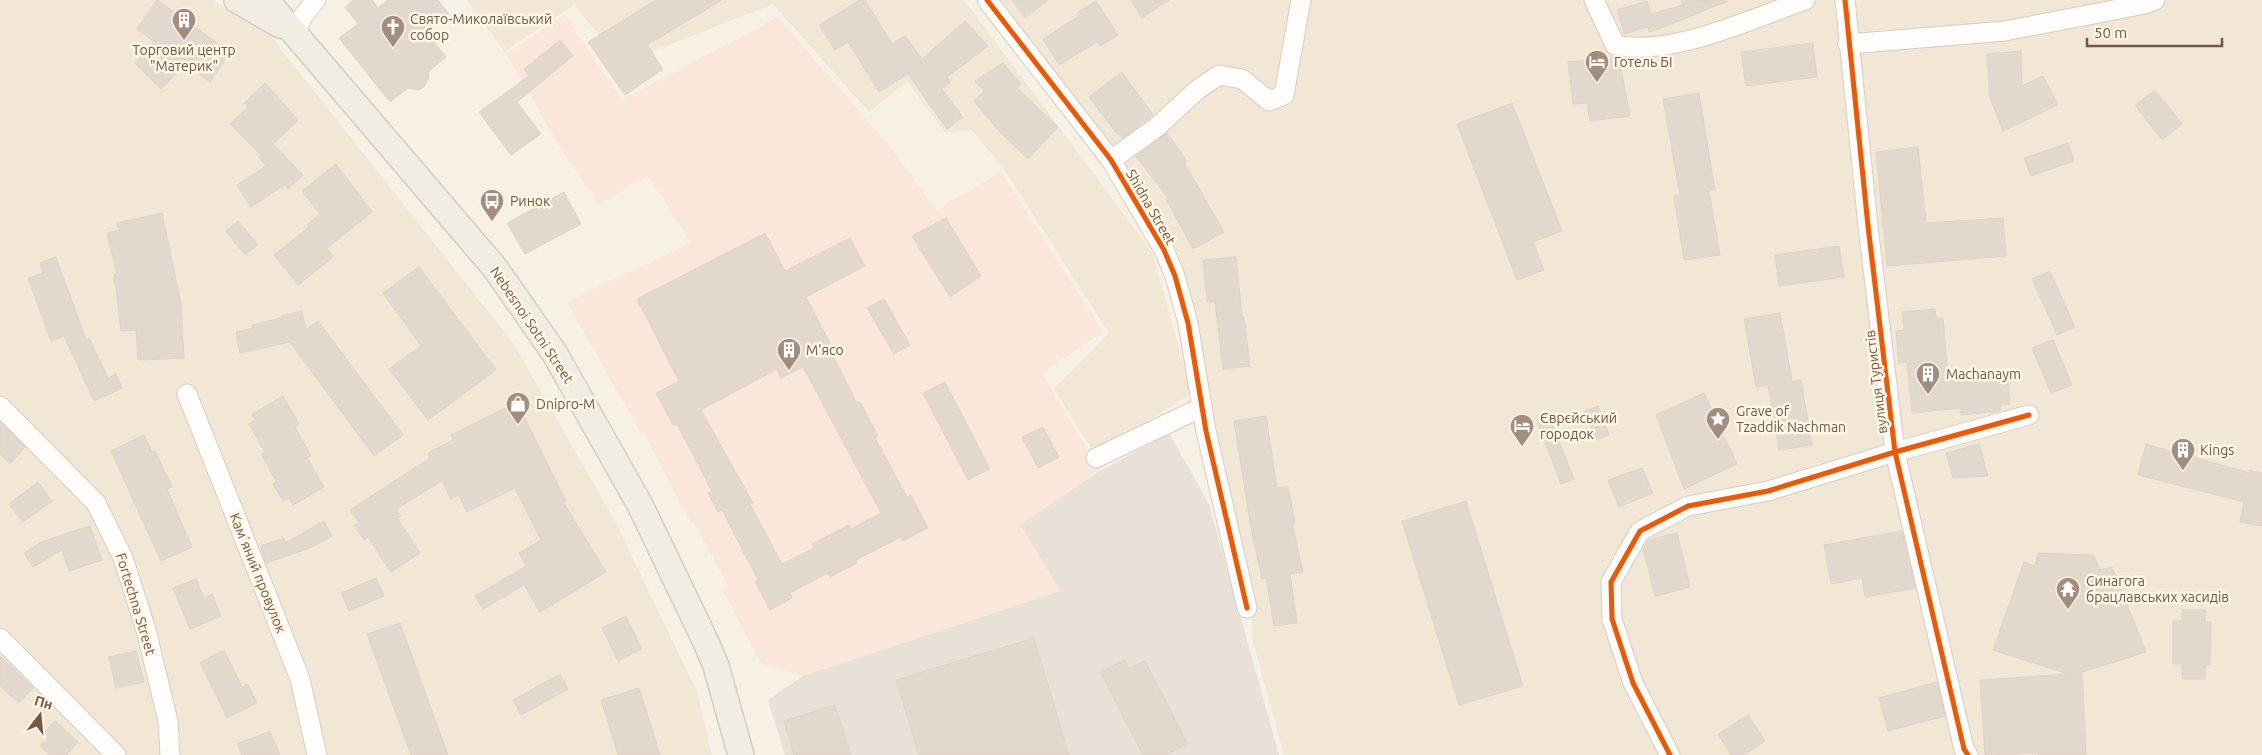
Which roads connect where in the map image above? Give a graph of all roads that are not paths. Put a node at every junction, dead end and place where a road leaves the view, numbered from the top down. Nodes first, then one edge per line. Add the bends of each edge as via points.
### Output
1 (237, 0) edge
2 (266, 0) edge
3 (316, 0) edge
4 (988, 0) edge
5 (1301, 0) edge
6 (1594, 0) edge
7 (1805, 0) edge
8 (1845, 0) edge
9 (2155, 0) edge
10 (295, 34) junction
11 (1848, 44) junction
12 (1111, 160) junction
13 (187, 394) dead end
14 (0, 406) edge
15 (1202, 407) junction
16 (2029, 415) dead end
17 (1895, 452) junction
18 (1096, 458) dead end
19 (1247, 608) dead end
20 (0, 638) edge
21 (116, 755) edge
22 (170, 755) edge
23 (317, 755) edge
24 (741, 755) edge
25 (1670, 755) edge
26 (1968, 755) edge

1 - 10 main road
2 - 10 main road, Nebesnoi Sotni Street
3 - 10 street via 303,16
4 - 12 street, Shidna Street
5 - 12 street via 1284,95 1269,101 1242,79 1219,75 1197,90 1157,127
6 - 7 street via 1615,44 1632,48 1678,44
8 - 11 street, вулиця Туристів
9 - 11 street via 2005,31
10 - 24 main road, Nebesnoi Sotni Street via 495,268 555,354 640,505 706,640
11 - 17 street, вулиця Туристів
12 - 15 street, Shidna Street via 1164,250 1175,276 1188,323
13 - 23 street, Камʼяний провулок via 300,679
14 - 22 street, Fortechna Street via 96,503 123,558 146,630 164,703
15 - 18 street
15 - 19 street, Shidna Street
16 - 17 street
17 - 25 street via 1768,491 1688,506 1640,531 1611,582 1612,620 1633,683
17 - 26 street, вулиця Туристів
20 - 21 street

